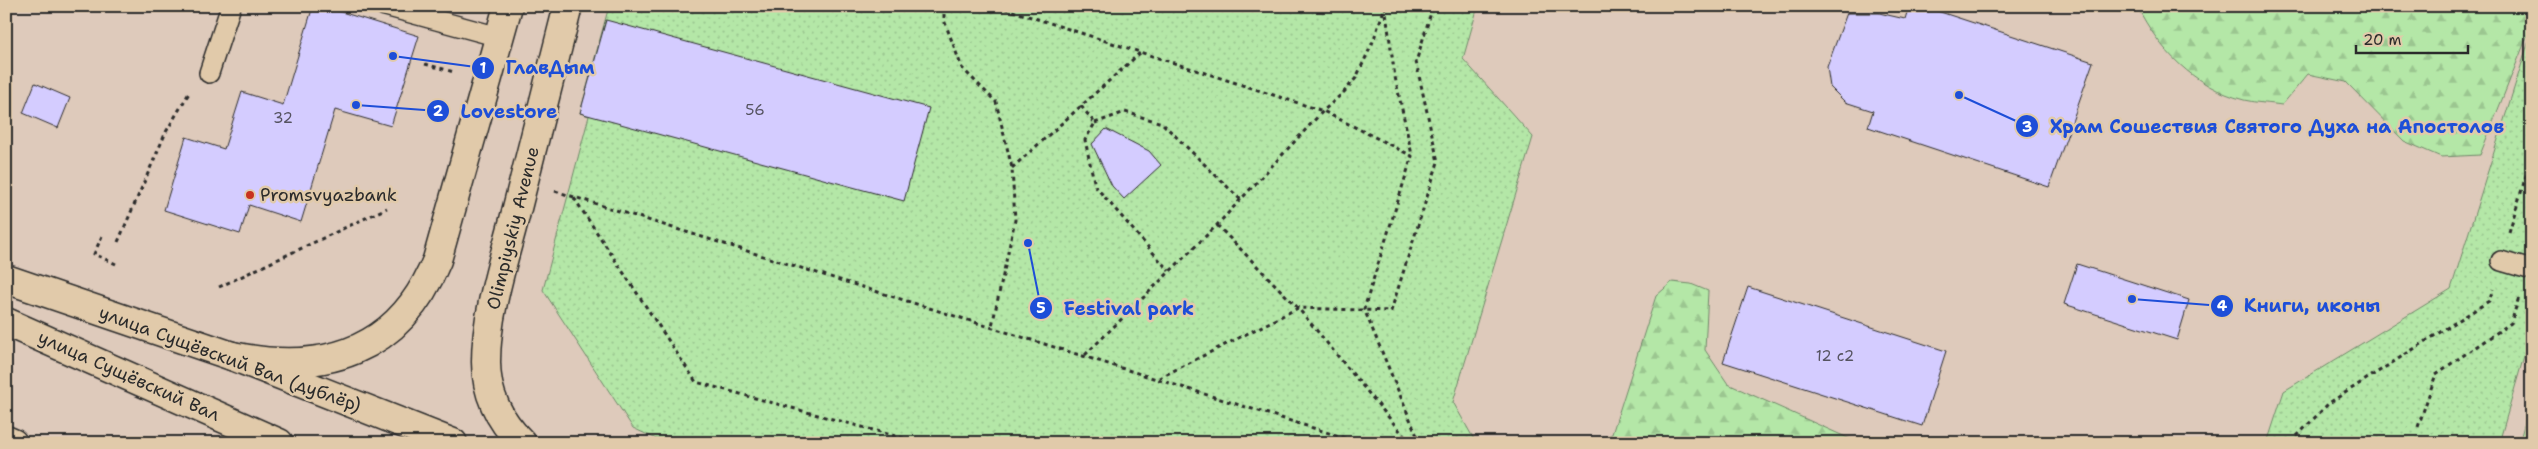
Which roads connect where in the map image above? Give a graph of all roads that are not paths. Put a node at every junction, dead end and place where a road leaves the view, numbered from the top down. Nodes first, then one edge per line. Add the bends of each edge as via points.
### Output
1 (231, 6) edge
2 (385, 6) edge
3 (508, 6) edge
4 (568, 6) edge
5 (499, 37) junction
6 (208, 73) road end
7 (2501, 260) road end
8 (2530, 269) edge
9 (6, 279) edge
10 (6, 322) edge
11 (232, 356) junction
12 (6, 440) edge
13 (13, 443) edge
14 (279, 443) edge
15 (453, 443) edge
16 (522, 443) edge

1 - 6 lane
2 - 5 lane
3 - 5 main road
4 - 16 main road, Olimpiyskiy Avenue via 488,333 486,363 489,391 497,412
5 - 11 main road via 437,260 416,303 377,338 352,351 291,364
7 - 8 lane
9 - 11 main road, улица Сущёвский Вал (дублёр)
10 - 14 main road, улица Сущёвский Вал
11 - 15 main road, улица Сущёвский Вал (дублёр)
12 - 13 main road

